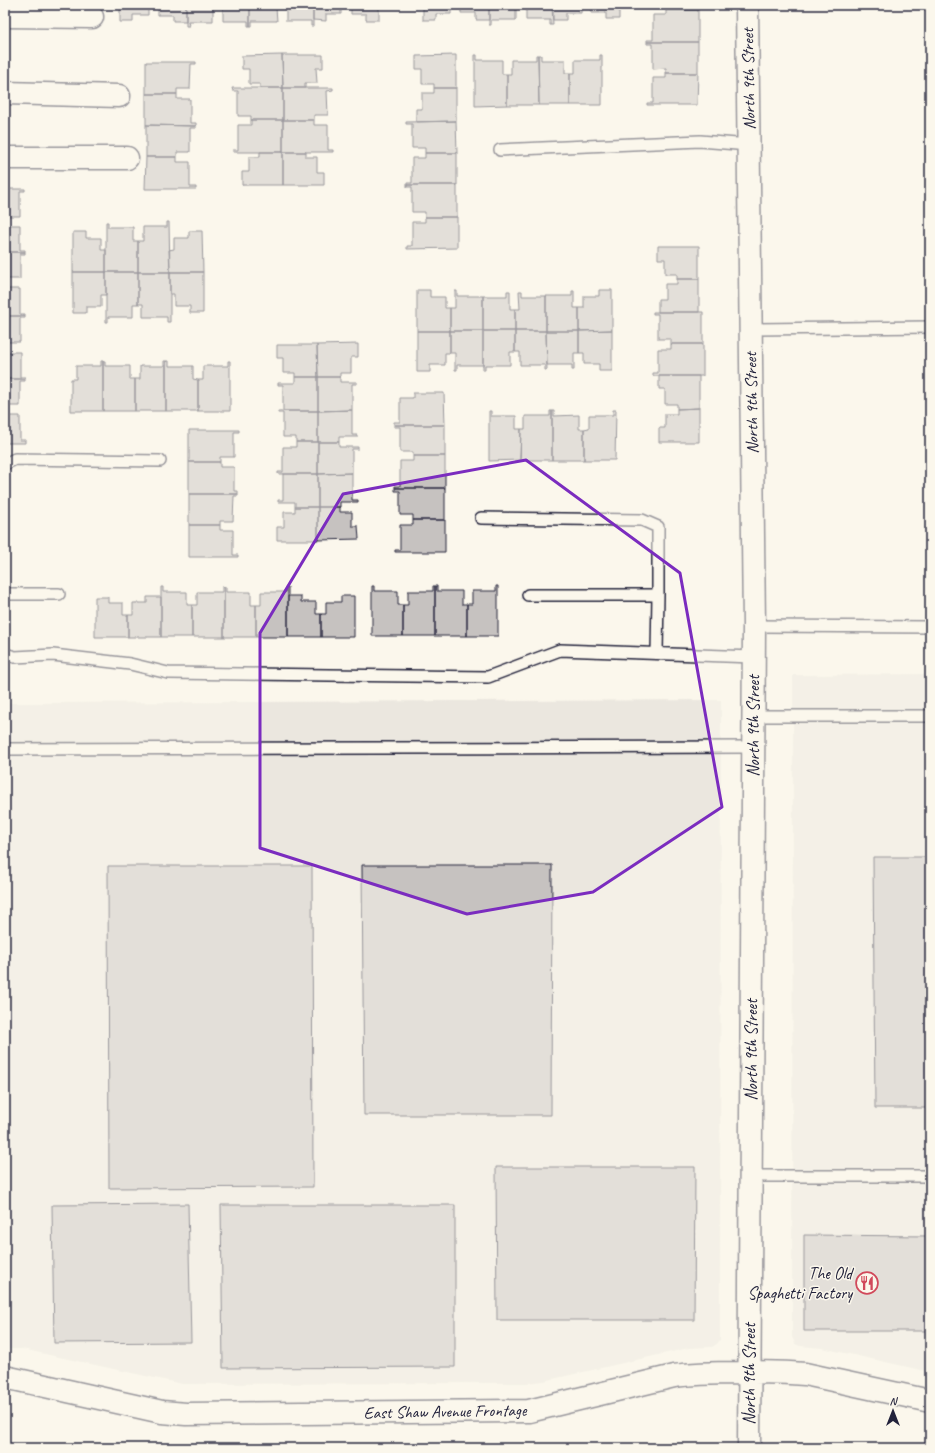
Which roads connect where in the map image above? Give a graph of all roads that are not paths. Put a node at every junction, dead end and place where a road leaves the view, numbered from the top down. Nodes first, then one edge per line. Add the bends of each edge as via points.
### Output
1 (747, 5) edge
2 (5, 16) edge
3 (92, 17) dead end
4 (5, 93) edge
5 (119, 96) dead end
6 (749, 145) junction
7 (500, 150) dead end
8 (5, 158) edge
9 (127, 158) dead end
10 (930, 327) edge
11 (750, 329) junction
12 (160, 461) dead end
13 (5, 464) edge
14 (481, 518) dead end
15 (5, 594) edge
16 (59, 594) dead end
17 (528, 595) dead end
18 (658, 595) junction
19 (754, 626) junction
20 (930, 627) edge
21 (657, 653) junction
22 (5, 654) edge
23 (753, 657) junction
24 (753, 716) junction
25 (930, 716) edge
26 (753, 747) junction
27 (5, 749) edge
28 (750, 1176) junction
29 (930, 1176) edge
30 (748, 1372) junction
31 (5, 1377) edge
32 (930, 1401) edge
33 (749, 1448) edge

1 - 6 street, North 9th Street
2 - 3 street
4 - 5 street
6 - 7 lane via 700,141
6 - 11 street, North 9th Street
8 - 9 street
10 - 11 lane
11 - 19 street, North 9th Street
12 - 13 lane via 15,459
14 - 18 lane via 642,520 658,527
15 - 16 lane
17 - 18 lane
18 - 21 lane
19 - 20 lane
19 - 23 street, North 9th Street
21 - 22 lane via 560,650 488,677 168,673 130,664 53,655 15,657
21 - 23 lane
23 - 24 street, North 9th Street
24 - 25 lane
24 - 26 street, North 9th Street
26 - 27 lane
26 - 28 street, North 9th Street
28 - 29 lane
28 - 30 street, North 9th Street
30 - 31 street, East Shaw Avenue Frontage via 692,1373 674,1376 529,1411 202,1414 162,1412
30 - 32 street, East Shaw Avenue Frontage via 805,1374
30 - 33 street, North 9th Street

